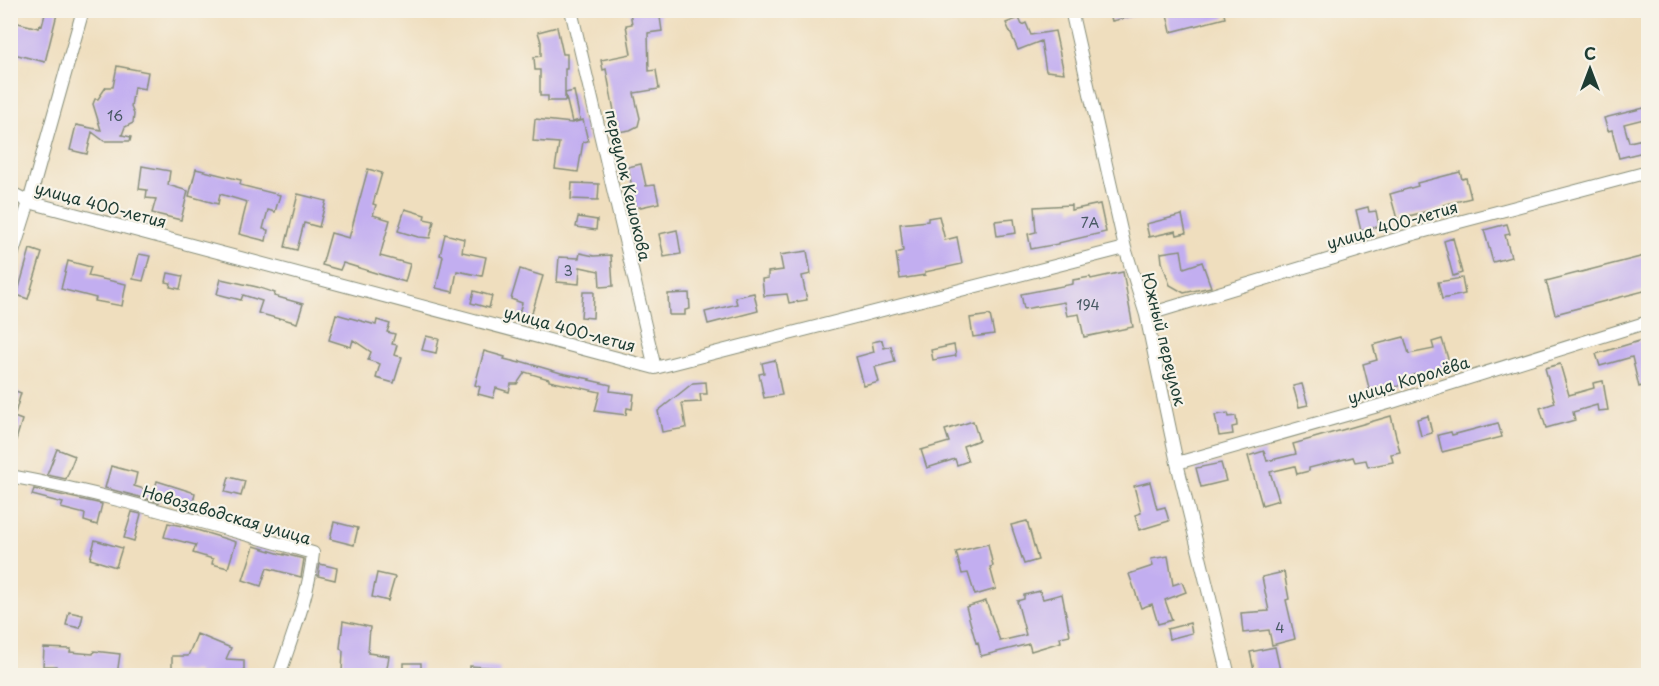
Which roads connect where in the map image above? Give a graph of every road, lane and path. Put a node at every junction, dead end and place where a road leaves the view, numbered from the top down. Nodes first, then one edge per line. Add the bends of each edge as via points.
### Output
1 (83, 10) edge
2 (571, 10) edge
3 (1071, 10) edge
4 (1648, 171) edge
5 (10, 192) edge
6 (29, 202) junction
7 (1125, 248) junction
8 (10, 262) edge
9 (1146, 315) junction
10 (1648, 322) edge
11 (655, 368) junction
12 (1177, 463) junction
13 (10, 476) edge
14 (279, 675) edge
15 (1229, 675) edge

1 - 6 street
2 - 11 street, переулок Кешокова
3 - 7 street, Южный переулок
4 - 9 street, улица 400-летия via 1410,235
5 - 6 street, улица 400-летия
6 - 8 street
6 - 11 street, улица 400-летия
7 - 9 street, Южный переулок
7 - 11 street, улица 400-летия
9 - 12 street, Южный переулок
10 - 12 street, улица Королёва via 1392,402
12 - 15 street, Южный переулок
13 - 14 street, Новозаводская улица via 102,496 313,553 312,568

